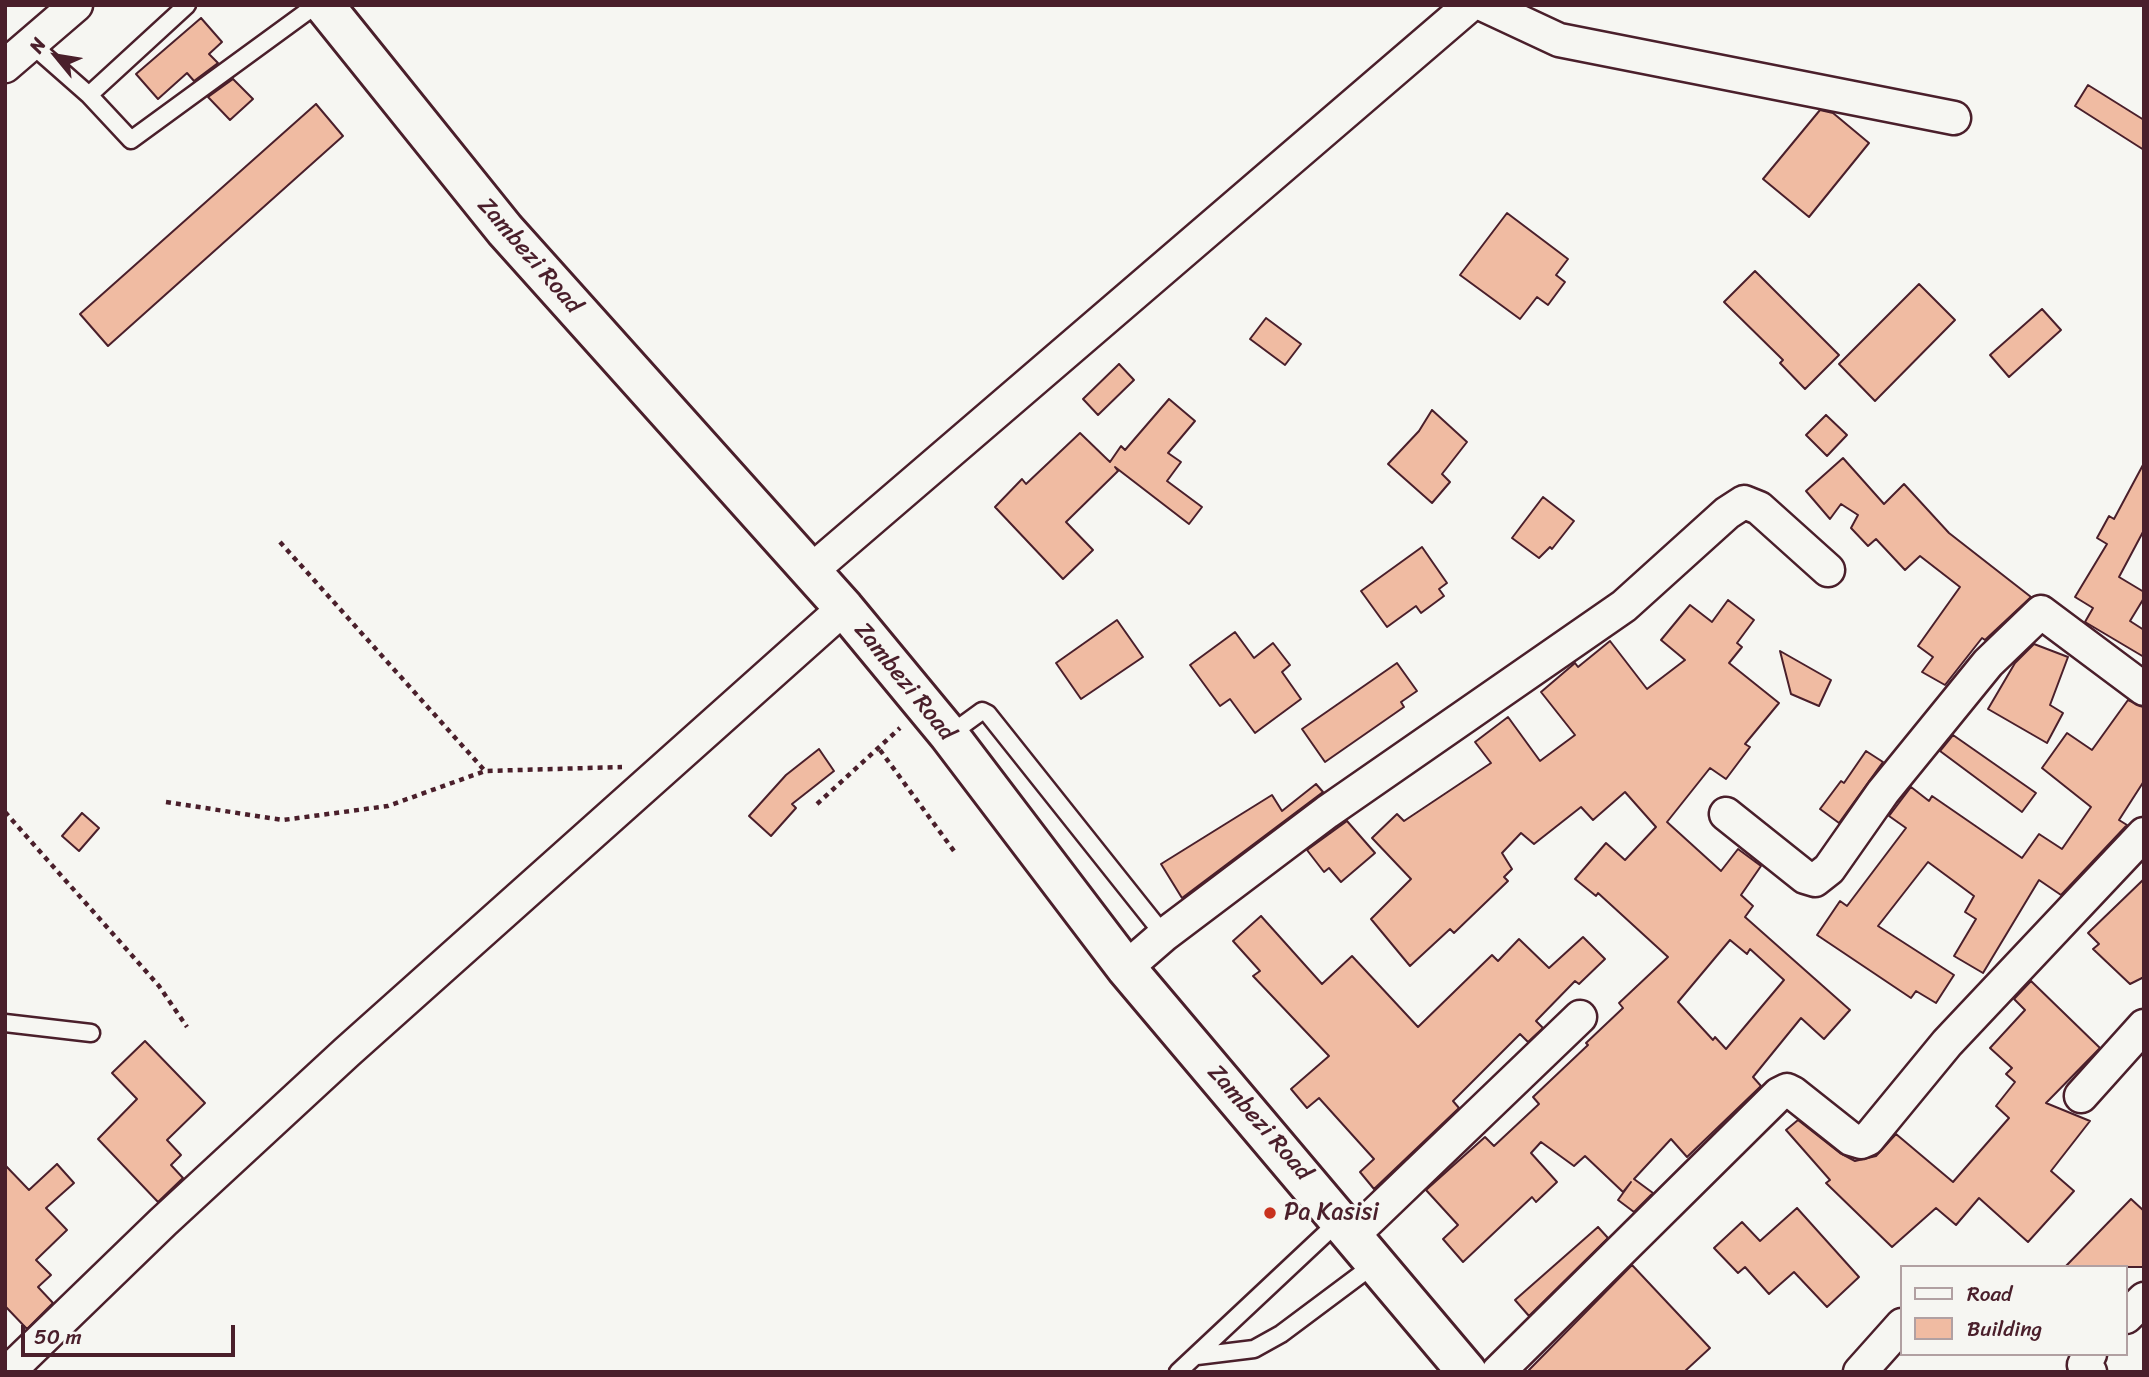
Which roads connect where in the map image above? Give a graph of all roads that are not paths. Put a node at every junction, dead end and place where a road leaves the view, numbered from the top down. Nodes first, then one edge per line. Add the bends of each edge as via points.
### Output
1 (76, 5) edge
2 (187, 5) edge
3 (316, 5) edge
4 (324, 5) edge
5 (1470, 5) edge
6 (1484, 5) edge
7 (31, 44) junction
8 (5, 66) edge
9 (89, 95) junction
10 (1954, 118) dead end
11 (1828, 570) dead end
12 (811, 571) junction
13 (844, 608) junction
14 (2144, 689) edge
15 (949, 735) junction
16 (1726, 814) dead end
17 (2144, 834) edge
18 (1164, 935) junction
19 (1126, 968) junction
20 (1580, 1017) dead end
21 (5, 1023) edge
22 (2144, 1026) edge
23 (91, 1033) dead end
24 (2081, 1096) dead end
25 (1357, 1239) junction
26 (2144, 1299) edge
27 (2128, 1315) edge
28 (1900, 1327) edge
29 (1196, 1356) junction
30 (2089, 1356) edge
31 (8, 1372) edge
32 (1178, 1372) edge
33 (1467, 1372) edge
34 (1498, 1372) edge
35 (1860, 1372) edge
36 (2090, 1372) edge

1 - 7 street
2 - 9 lane
3 - 9 lane via 131,140
4 - 12 main road, Zambezi Road via 505,230
5 - 12 street
6 - 10 street via 1559,40
7 - 8 street
7 - 9 lane
11 - 18 street via 1759,508 1744,502 1624,606 1420,745
12 - 13 main road, Zambezi Road
13 - 15 main road, Zambezi Road
13 - 31 street via 347,1052
14 - 16 street via 2041,612 1988,663 1883,792 1829,869 1815,880 1805,877
15 - 18 lane via 982,711 988,714
15 - 19 main road, Zambezi Road
17 - 34 street via 1947,1043 1868,1139 1851,1139 1793,1093 1779,1094
18 - 19 street
19 - 25 main road, Zambezi Road
20 - 25 street
21 - 23 lane
22 - 24 street
25 - 29 lane via 1247,1304
25 - 29 lane via 1281,1334 1254,1349
25 - 33 main road, Zambezi Road
26 - 27 street
28 - 35 street
29 - 32 lane
30 - 36 street via 2084,1365

